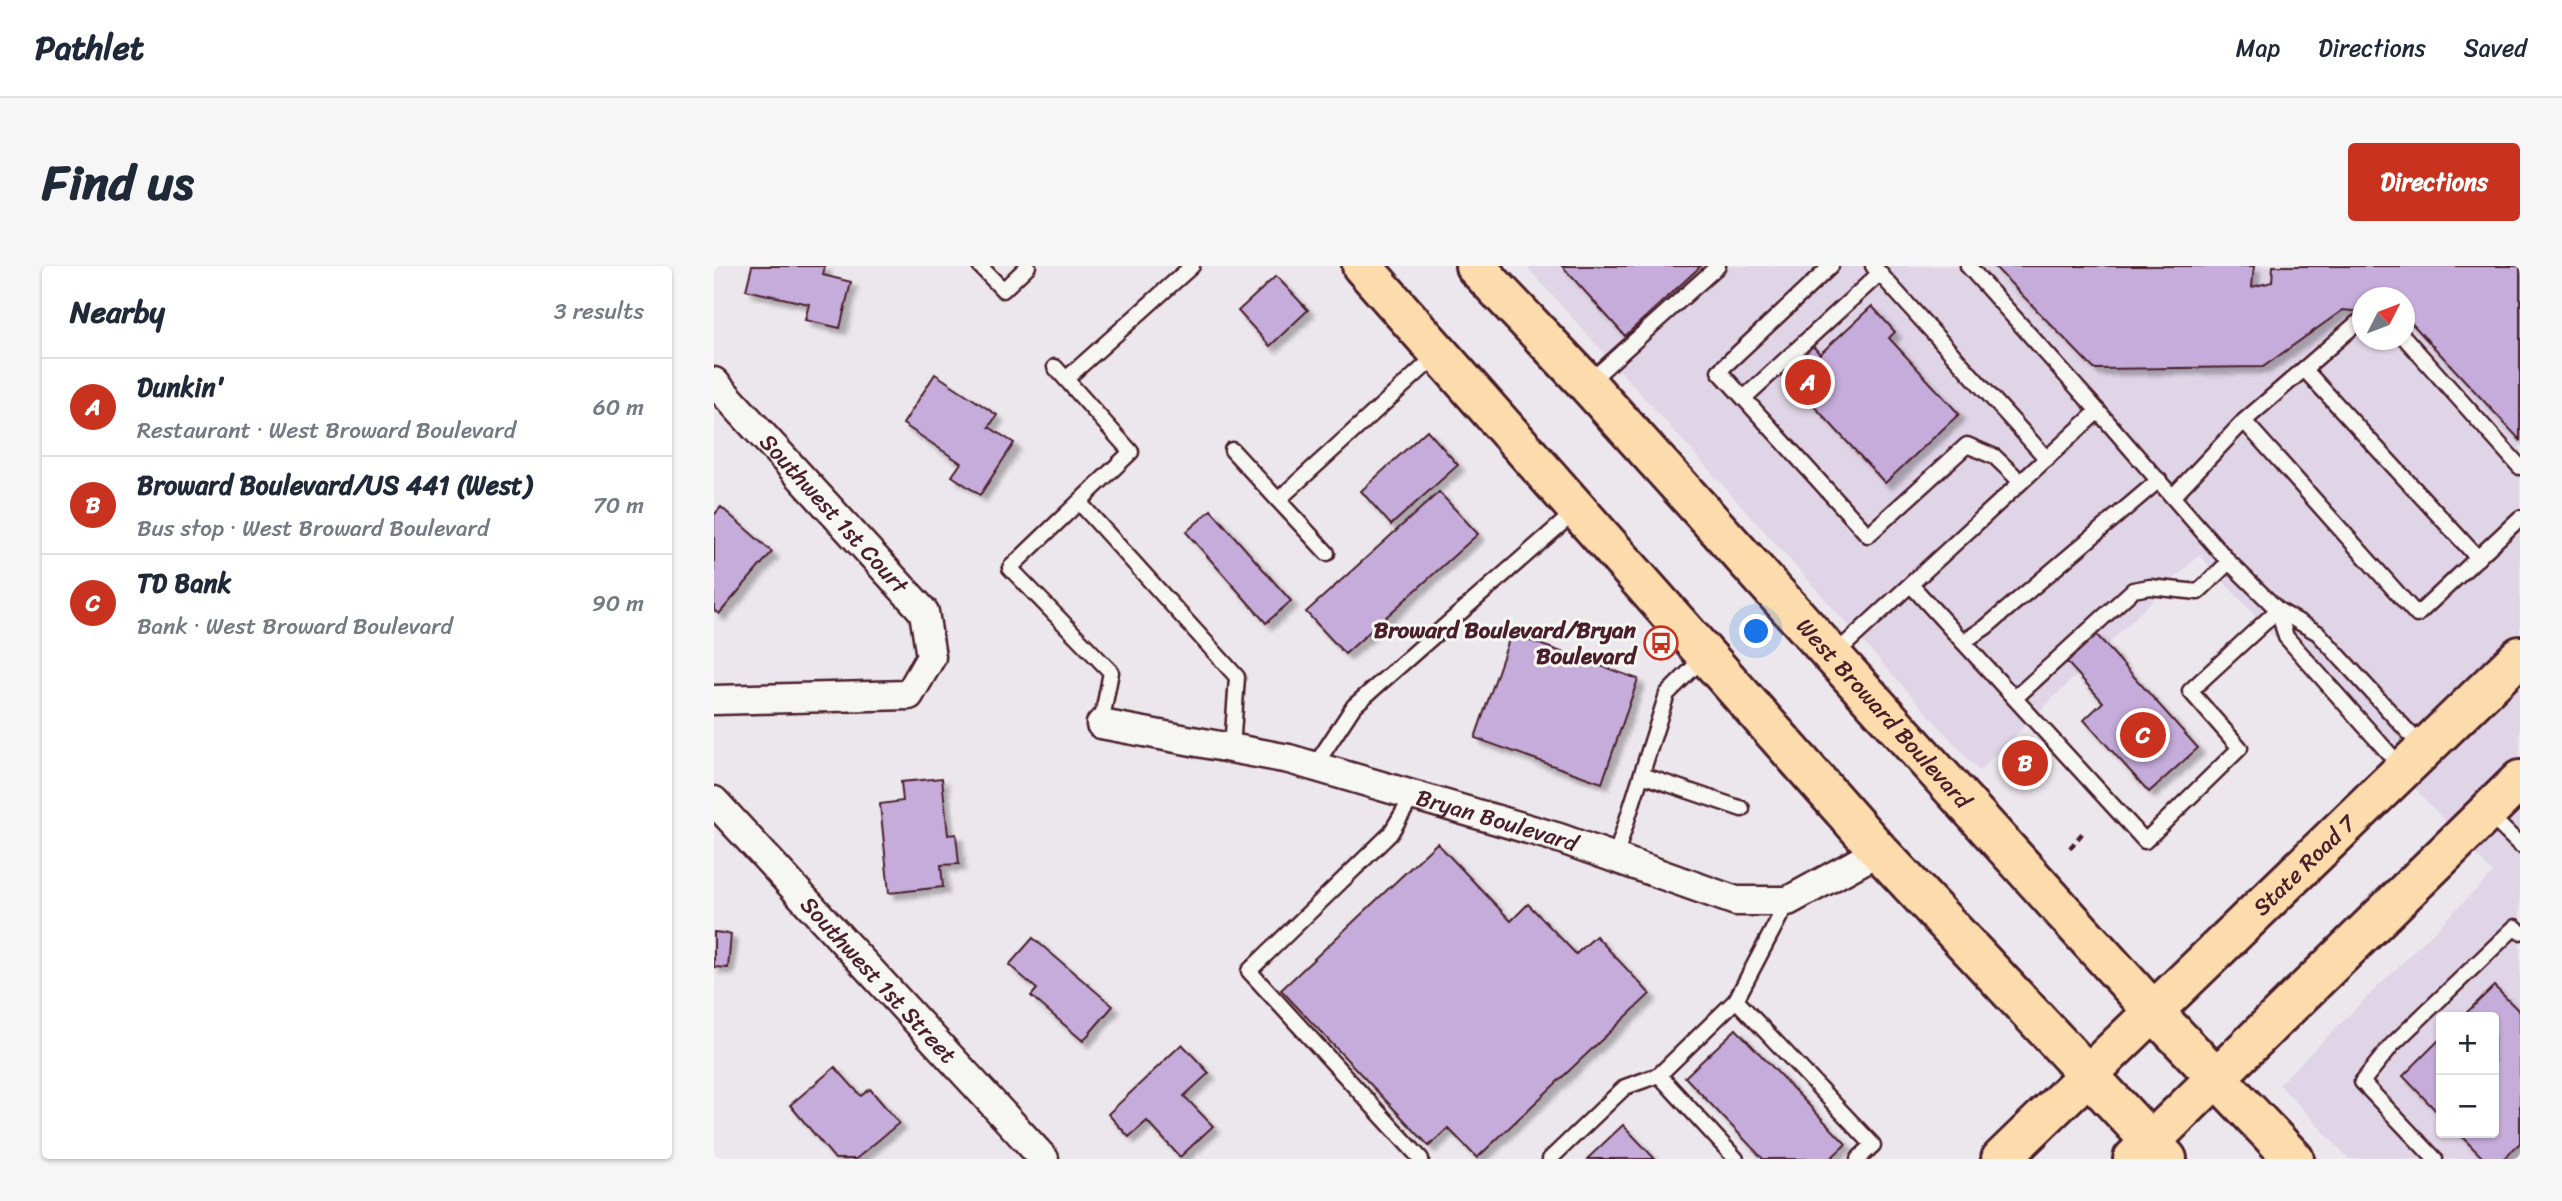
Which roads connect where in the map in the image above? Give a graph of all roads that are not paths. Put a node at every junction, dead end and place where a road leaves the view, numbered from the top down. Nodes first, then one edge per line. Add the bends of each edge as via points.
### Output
1 (980, 266) edge
2 (1028, 266) edge
3 (1192, 266) edge
4 (1362, 266) edge
5 (1475, 266) edge
6 (1718, 266) edge
7 (1830, 266) edge
8 (1968, 266) edge
9 (1876, 270) edge
10 (2352, 327) edge
11 (2415, 349) edge
12 (1439, 353) junction
13 (1055, 367) dead end
14 (2304, 369) junction
15 (1066, 380) junction
16 (714, 382) edge
17 (1587, 384) junction
18 (1744, 398) junction
19 (2098, 411) junction
20 (2244, 422) junction
21 (1232, 450) dead end
22 (2047, 459) junction
23 (2520, 467) edge
24 (2159, 480) junction
25 (2021, 482) junction
26 (2174, 495) junction
27 (1278, 500) junction
28 (1079, 502) junction
29 (1577, 509) junction
30 (2520, 518) edge
31 (1327, 553) dead end
32 (2478, 558) junction
33 (2230, 562) junction
34 (1911, 585) junction
35 (2278, 610) junction
36 (1963, 642) junction
37 (1706, 655) junction
38 (1833, 656) junction
39 (2520, 656) edge
40 (2015, 698) junction
41 (714, 701) edge
42 (1101, 724) joint
43 (1232, 748) junction
44 (2413, 758) junction
45 (1314, 767) junction
46 (1642, 775) junction
47 (2520, 780) edge
48 (1413, 796) junction
49 (714, 802) edge
50 (1742, 809) dead end
51 (2487, 813) junction
52 (2520, 845) edge
53 (1879, 851) junction
54 (1615, 858) junction
55 (1788, 901) junction
56 (2518, 925) edge
57 (1737, 1000) junction
58 (2153, 1011) junction
59 (2087, 1074) junction
60 (1659, 1075) junction
61 (2218, 1076) junction
62 (2151, 1154) edge
63 (1044, 1159) edge
64 (1421, 1159) edge
65 (1550, 1159) edge
66 (1736, 1159) edge
67 (1857, 1159) edge
68 (2001, 1159) edge
69 (2294, 1159) edge
70 (2435, 1159) edge

1 - 2 lane via 1003,290
3 - 15 lane
4 - 12 main road
5 - 17 main road, West Broward Boulevard
6 - 17 lane
7 - 18 lane via 1719,371
8 - 19 lane
9 - 18 lane
9 - 22 lane
10 - 14 lane
11 - 23 lane
12 - 27 lane
12 - 29 main road
13 - 15 lane
14 - 20 lane
14 - 32 lane
15 - 28 lane via 1131,452
16 - 41 street, Southwest 1st Court via 924,612 931,657 909,695
17 - 38 main road, West Broward Boulevard
18 - 25 lane via 1868,535 1967,445 1995,457
19 - 22 lane
19 - 24 lane
20 - 26 lane
20 - 32 lane via 2417,615
21 - 27 lane
22 - 25 lane
24 - 26 lane
24 - 36 lane
25 - 34 lane
26 - 33 lane
27 - 31 lane
28 - 42 lane via 1010,568 1111,672
28 - 43 lane via 1237,677
29 - 37 main road
29 - 45 lane via 1354,706
30 - 32 lane
33 - 35 lane
33 - 40 lane via 2198,592 2150,587 2133,590
34 - 36 lane
34 - 38 lane
35 - 40 lane via 2190,691 2240,748 2145,841
35 - 44 lane via 2318,633
35 - 44 lane via 2286,637
36 - 40 lane
37 - 46 lane via 1667,694
37 - 53 main road
38 - 58 main road, West Broward Boulevard
39 - 44 main road, State Road 7
42 - 43 street, Bryan Boulevard
43 - 45 street, Bryan Boulevard
44 - 58 main road, State Road 7
45 - 48 street, Bryan Boulevard
46 - 50 lane
46 - 54 lane
47 - 51 main road
48 - 54 street, Bryan Boulevard
48 - 64 lane via 1390,834 1249,971
49 - 63 street, Southwest 1st Street
51 - 52 lane
51 - 61 main road
53 - 55 street, Bryan Boulevard
53 - 59 main road
54 - 55 street, Bryan Boulevard via 1736,901
55 - 57 lane
56 - 70 lane via 2392,1045 2362,1082
57 - 60 lane
57 - 67 lane via 1872,1145
58 - 59 main road, State Road 7
58 - 61 main road, West Broward Boulevard
59 - 62 main road
59 - 68 main road, State Road 7
60 - 65 lane via 1625,1087
60 - 66 lane
61 - 62 main road
61 - 69 main road, West Broward Boulevard

